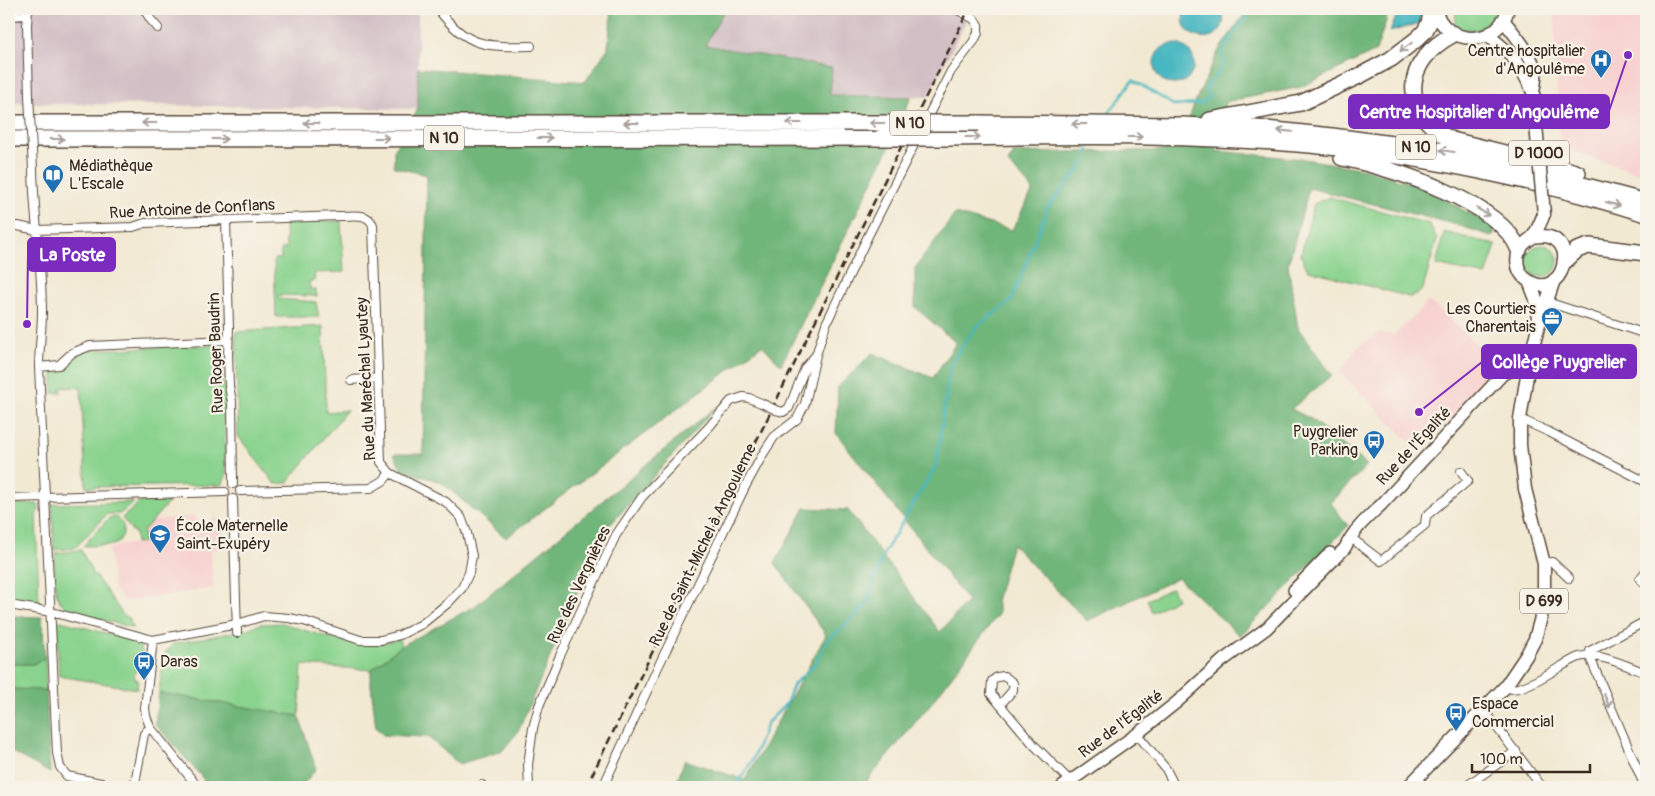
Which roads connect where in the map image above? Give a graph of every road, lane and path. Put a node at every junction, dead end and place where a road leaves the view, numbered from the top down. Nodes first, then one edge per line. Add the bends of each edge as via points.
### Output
1 (144, 9) edge
2 (438, 9) edge
3 (956, 9) edge
4 (1433, 9) edge
5 (28, 12) edge
6 (1506, 14) edge
7 (9, 16) edge
8 (158, 28) dead end
9 (1454, 34) junction
10 (1487, 35) junction
11 (531, 46) dead end
12 (1533, 92) junction
13 (9, 123) edge
14 (1180, 125) junction
15 (9, 139) edge
16 (1308, 145) junction
17 (1646, 201) edge
18 (1544, 214) junction
19 (1646, 214) edge
20 (226, 220) junction
21 (372, 225) joint
22 (9, 226) edge
23 (36, 230) junction
24 (1533, 237) junction
25 (1552, 238) junction
26 (1519, 250) junction
27 (1646, 253) edge
28 (1565, 261) junction
29 (1554, 280) junction
30 (1529, 281) junction
31 (1541, 300) junction
32 (1646, 334) edge
33 (228, 340) junction
34 (816, 355) junction
35 (39, 367) junction
36 (1528, 370) junction
37 (378, 378) junction
38 (351, 380) dead end
39 (1520, 419) junction
40 (1461, 471) dead end
41 (390, 473) junction
42 (1646, 482) edge
43 (233, 484) junction
44 (240, 491) junction
45 (225, 492) junction
46 (45, 497) junction
47 (9, 498) edge
48 (233, 499) junction
49 (1350, 537) junction
50 (1544, 564) junction
51 (1646, 571) edge
52 (1569, 578) dead end
53 (1646, 585) edge
54 (9, 605) edge
55 (52, 612) junction
56 (1646, 621) edge
57 (236, 624) junction
58 (237, 633) dead end
59 (153, 640) junction
60 (1589, 655) junction
61 (1646, 673) edge
62 (1505, 687) junction
63 (1000, 705) dead end
64 (1483, 709) junction
65 (150, 727) junction
66 (1137, 734) junction
67 (1516, 751) junction
68 (1067, 785) edge
69 (1411, 786) edge
70 (120, 787) edge
71 (129, 787) edge
72 (195, 787) edge
73 (529, 787) edge
74 (602, 787) edge
75 (1176, 787) edge
76 (1465, 787) edge
77 (1542, 787) edge
78 (1645, 787) edge

1 - 8 street
2 - 11 street via 463,35 477,42 495,46
3 - 34 street, Rue de Saint-Michel à Angouleme via 974,19 978,33 951,70 832,311
4 - 9 main road via 1444,26
4 -> 14 highway via 1425,31 1391,59 1301,103
5 - 7 street
5 - 23 street, bridge
6 - 10 main road via 1496,29
6 - 12 main road, D 1000 via 1532,62 1535,71
9 - 10 main road via 1470,38
9 - 17 highway via 1436,45 1414,78 1413,89 1420,112 1436,132 1452,140 1553,165 1614,185
10 - 12 main road, D 1000 via 1504,46 1522,68
12 - 18 main road, D 1000, bridge
14 -> 13 highway, N 10, bridge
17 -> 14 highway, N 10 via 1468,154 1256,128
15 -> 16 highway, N 10, bridge via 1174,137
16 -> 19 highway, N 10 via 1475,169
16 -> 26 highway via 1319,153 1393,170 1460,199 1500,224
18 - 24 main road
18 - 25 main road, D 1000
20 - 21 street, Rue Antoine de Conflans via 364,216
20 - 23 street, Rue Antoine de Conflans
20 - 33 street, Rue Roger Baudrin
21 - 37 street, Rue du Maréchal Lyautey
22 - 23 street, Rue Antoine de Conflans
23 - 35 street via 42,313
24 - 25 main road
24 - 26 main road
25 - 28 main road via 1562,248
26 - 30 main road via 1517,264
27 - 28 highway via 1589,246 1577,250
28 - 29 main road via 1560,275
29 - 30 main road via 1542,284
29 - 31 main road
30 - 31 main road
31 - 32 street
31 - 36 main road, D 699
33 - 35 street via 90,346 72,353 59,365
33 - 43 street, Rue Roger Baudrin
34 - 73 street, Rue des Vergnières, bridge via 805,368 789,408 783,412 749,398 731,402 642,497 616,534 539,706 528,765
34 - 74 street, Rue de Saint-Michel à Angouleme via 805,404 797,419 774,437 745,487
35 - 46 street
36 - 39 main road, D 699
36 - 49 street, Rue de l'Égalité via 1517,368 1504,374
37 - 38 street
37 - 41 street, Rue du Maréchal Lyautey via 381,462
39 - 42 street
39 - 50 main road, D 699 via 1524,489
40 - 49 street via 1468,481 1426,516 1425,525 1381,561
41 - 44 street via 371,488
41 - 57 street, Rue du Maréchal Lyautey via 446,502 461,517 472,556 462,588 448,603 422,624 381,640 360,640 289,618 264,616
43 - 44 street
43 - 45 street via 226,487
44 - 48 street
45 - 46 street
45 - 48 street
46 - 47 street
46 - 55 street
48 - 57 street
49 - 66 street, Rue de l'Égalité via 1345,548 1267,628
50 - 52 street via 1552,562
50 - 62 main road, D 699 via 1544,602 1535,639
51 - 53 street via 1640,579
54 - 55 street, Rue du Maréchal Lyautey
55 - 59 street, Rue du Maréchal Lyautey
55 - 70 street via 60,767 66,776
56 - 60 street via 1590,651
57 - 58 street
57 - 59 street, Rue du Maréchal Lyautey
59 - 65 street via 145,708
60 - 61 street
60 - 62 street via 1577,658 1524,687 1513,690
60 -> 78 street
62 - 64 main road, D 699
63 - 68 street
64 - 67 street
64 - 69 main road, D 699
65 - 71 street via 144,734 135,783
65 - 72 street
66 - 68 street, Rue de l'Égalité
66 - 75 street via 1166,769
67 - 76 street
67 - 77 street

